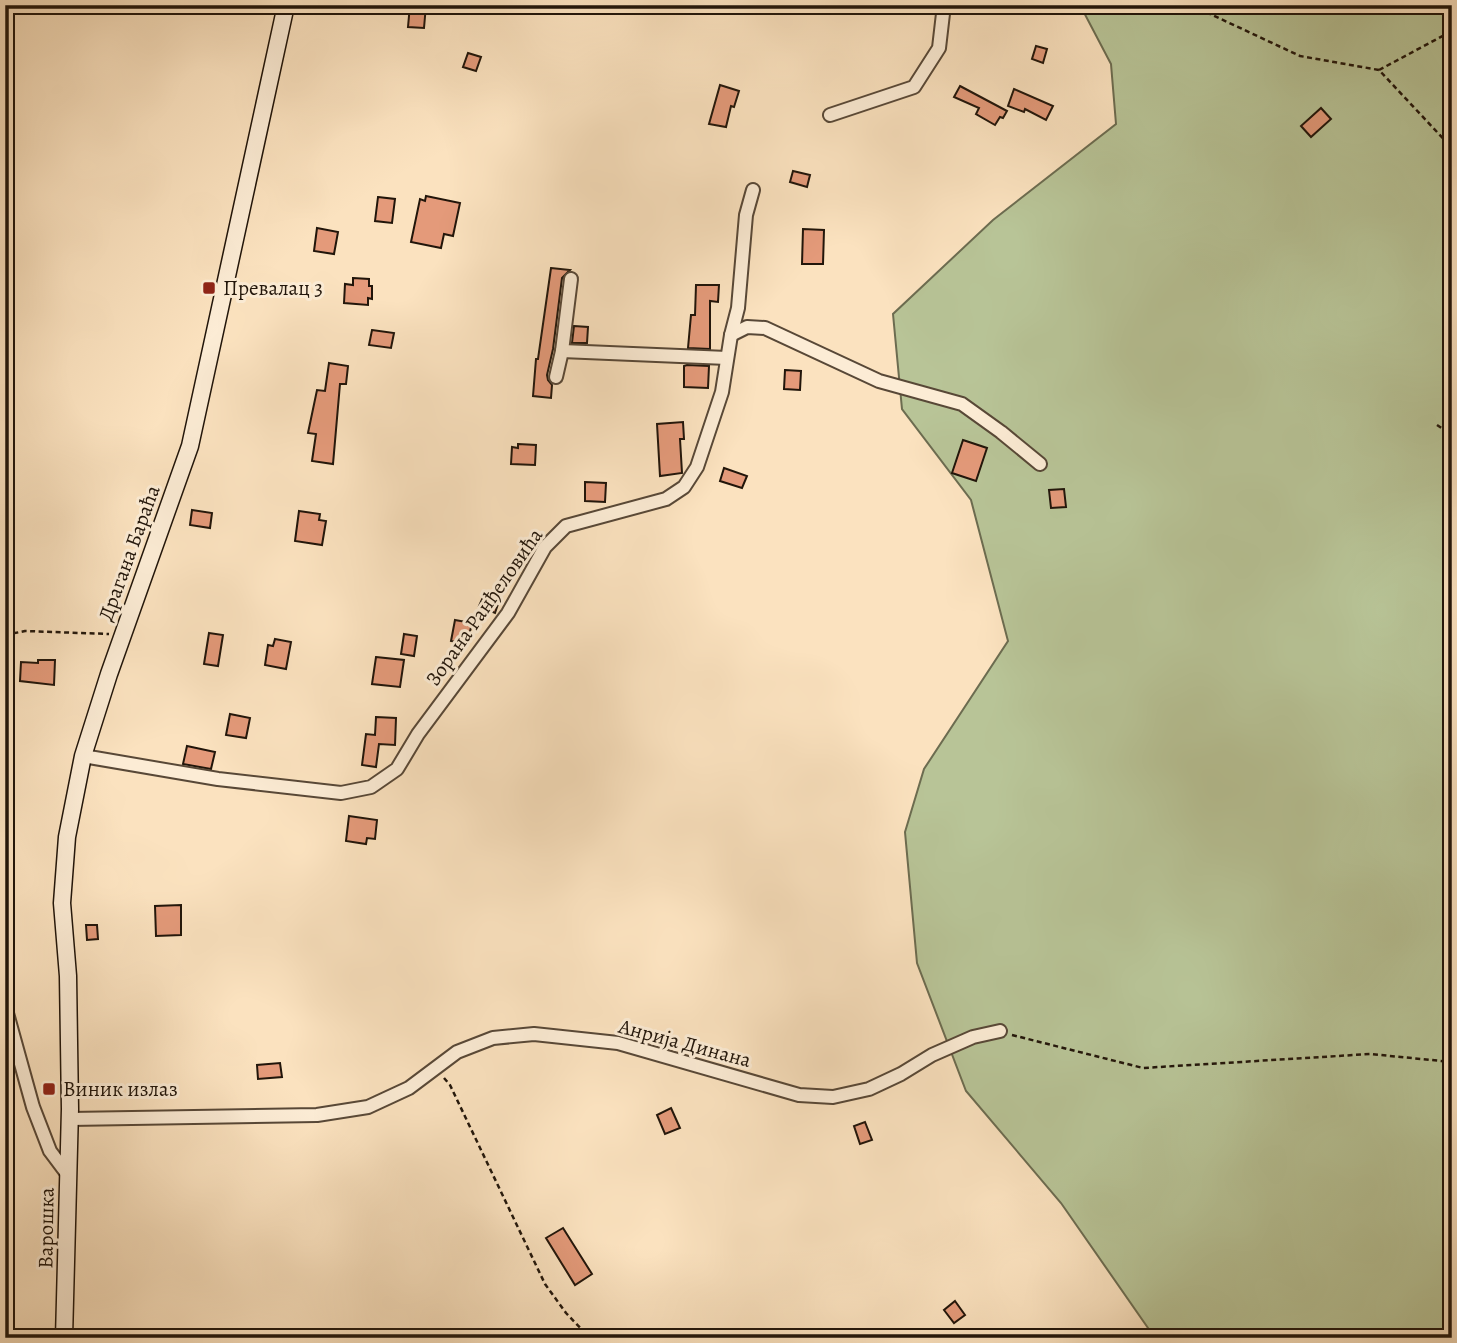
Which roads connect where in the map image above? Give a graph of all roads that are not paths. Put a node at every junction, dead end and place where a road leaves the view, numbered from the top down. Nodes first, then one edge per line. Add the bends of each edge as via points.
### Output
1 (286, 5) edge
2 (944, 5) edge
3 (830, 115) dead end
4 (753, 190) dead end
5 (571, 279) dead end
6 (731, 335) junction
7 (562, 351) junction
8 (727, 358) junction
9 (556, 377) dead end
10 (1040, 464) dead end
11 (83, 756) junction
12 (5, 1006) edge
13 (1000, 1031) road end
14 (70, 1119) junction
15 (68, 1175) junction
16 (64, 1338) edge

1 - 11 street, Драгана Бараћа via 190,446
2 - 3 street via 939,48 914,87
4 - 6 street, Зорана Ранђеловића
5 - 7 street
6 - 8 street, Зорана Ранђеловића
6 - 10 street via 747,327 765,328 879,381 962,404
7 - 8 street
7 - 9 street
8 - 11 street, Зорана Ранђеловића via 722,392 697,467 684,487 666,499 566,526 545,547 508,613 397,769 371,787 341,793 218,779
11 - 14 street, Драгана Бараћа via 67,837 62,903
12 - 15 street via 33,1107 50,1151
13 - 14 street, Анрија Динана via 932,1055 869,1089 833,1097 799,1094 618,1043 534,1034 493,1038 457,1052 409,1087 368,1107 317,1115
14 - 15 street, Варошка
15 - 16 street, Варошка

